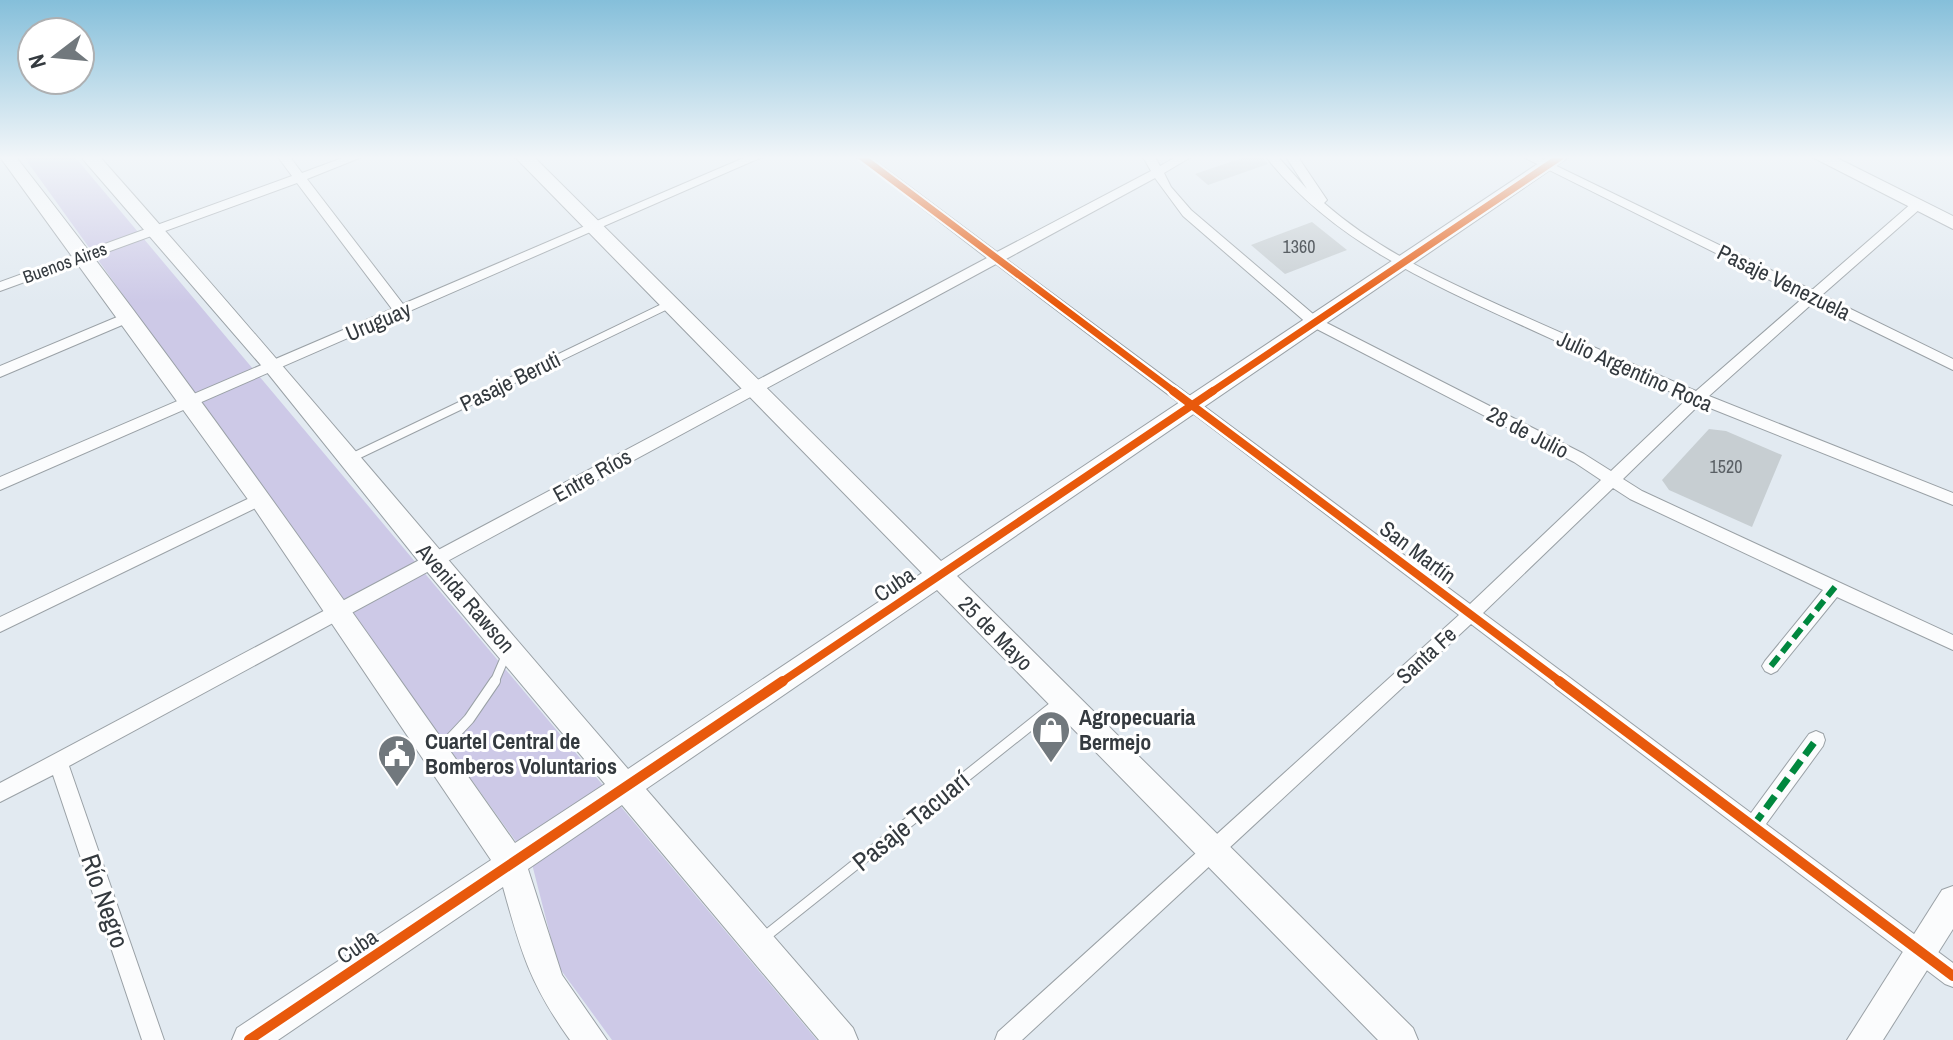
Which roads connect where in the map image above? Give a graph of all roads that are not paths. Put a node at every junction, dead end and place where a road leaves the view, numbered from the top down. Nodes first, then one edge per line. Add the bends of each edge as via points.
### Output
1 (1917, 205) edge
2 (45, 206) edge
3 (131, 206) edge
4 (224, 206) edge
5 (320, 206) edge
6 (573, 206) edge
7 (644, 206) edge
8 (927, 206) edge
9 (1084, 206) edge
10 (1182, 206) edge
11 (1319, 206) edge
12 (1324, 206) edge
13 (1482, 206) edge
14 (1635, 206) edge
15 (1918, 206) edge
16 (1330, 215) junction
17 (1953, 223) edge
18 (594, 227) junction
19 (152, 231) junction
20 (84, 256) junction
21 (996, 257) junction
22 (1402, 264) junction
23 (0, 287) edge
24 (1811, 295) junction
25 (670, 304) junction
26 (401, 311) junction
27 (129, 317) junction
28 (1314, 322) junction
29 (1953, 365) edge
30 (274, 366) junction
31 (0, 372) edge
32 (754, 387) junction
33 (1696, 399) junction
34 (190, 402) junction
35 (1192, 405) junction
36 (351, 458) junction
37 (1612, 480) junction
38 (0, 484) edge
39 (260, 499) junction
40 (1953, 499) edge
41 (433, 561) junction
42 (939, 575) junction
43 (1835, 587) junction
44 (336, 612) junction
45 (1471, 614) junction
46 (0, 625) edge
47 (1953, 643) edge
48 (509, 647) junction
49 (1771, 666) dead end
50 (1063, 699) junction
51 (1816, 740) dead end
52 (435, 754) junction
53 (58, 762) junction
54 (627, 786) junction
55 (0, 793) edge
56 (1753, 826) junction
57 (1213, 851) junction
58 (511, 863) junction
59 (1953, 901) edge
60 (758, 942) junction
61 (1920, 952) junction
62 (1953, 976) edge
63 (153, 1040) edge
64 (249, 1040) edge
65 (590, 1040) edge
66 (841, 1040) edge
67 (1006, 1040) edge
68 (1401, 1040) edge
69 (1864, 1040) edge

1 - 24 street, Santa Fe
2 - 20 street
3 - 19 street, Avenida Rawson
4 - 19 street, Buenos Aires
5 - 26 street
6 - 18 street, 25 de Mayo
7 - 18 street, Uruguay
8 - 21 street, San Martín
9 - 21 street, Entre Ríos
10 - 28 street, 28 de Julio
11 - 16 street, Julio Argentino Roca
12 - 16 street, Julio Argentino Roca
13 - 22 street, Cuba
14 - 24 street, Pasaje Venezuela
15 - 17 street
16 - 22 street, Julio Argentino Roca
18 - 25 street, 25 de Mayo
18 - 26 street, Uruguay
19 - 20 street, Buenos Aires
19 - 30 street, Avenida Rawson
20 - 23 street, Buenos Aires
20 - 27 street
21 - 32 street, Entre Ríos
21 - 35 street, San Martín
22 - 28 street, Cuba
22 - 33 street, Julio Argentino Roca
24 - 29 street, Pasaje Venezuela
24 - 33 street, Santa Fe
25 - 32 street, 25 de Mayo
25 - 36 lane, Pasaje Beruti
26 - 30 street, Uruguay
27 - 31 street
27 - 34 street
28 - 35 street, Cuba
28 - 37 street, 28 de Julio
30 - 34 street, Uruguay
30 - 36 street, Avenida Rawson
32 - 41 street, Entre Ríos
32 - 42 street, 25 de Mayo
33 - 37 street, Santa Fe
33 - 40 street, Julio Argentino Roca
34 - 38 street, Uruguay
34 - 39 street
35 - 42 street, Cuba
35 - 45 street, San Martín
36 - 41 street, Avenida Rawson
37 - 43 street, 28 de Julio
37 - 45 street, Santa Fe
39 - 44 street
39 - 46 street
41 - 44 street, Entre Ríos
41 - 48 street, Avenida Rawson
42 - 50 street, 25 de Mayo
42 - 54 street, Cuba
43 - 47 street, 28 de Julio
43 - 49 street
44 - 52 street
44 - 53 street, Entre Ríos
45 - 56 street, San Martín
45 - 57 street, Santa Fe
48 - 52 lane via 500,676 462,728
48 - 54 street, Avenida Rawson
50 - 57 street, 25 de Mayo
50 - 60 lane, Pasaje Tacuarí
51 - 56 street
52 - 58 street
53 - 55 street, Entre Ríos
53 - 63 street, Río Negro
54 - 58 street, Cuba
54 - 60 street, Avenida Rawson
56 - 61 street, San Martín
57 - 67 street, Santa Fe
57 - 68 street, 25 de Mayo
58 - 64 street, Cuba
58 - 65 street via 547,977
59 - 61 street
60 - 66 street, Avenida Rawson
61 - 62 street, San Martín
61 - 69 street

